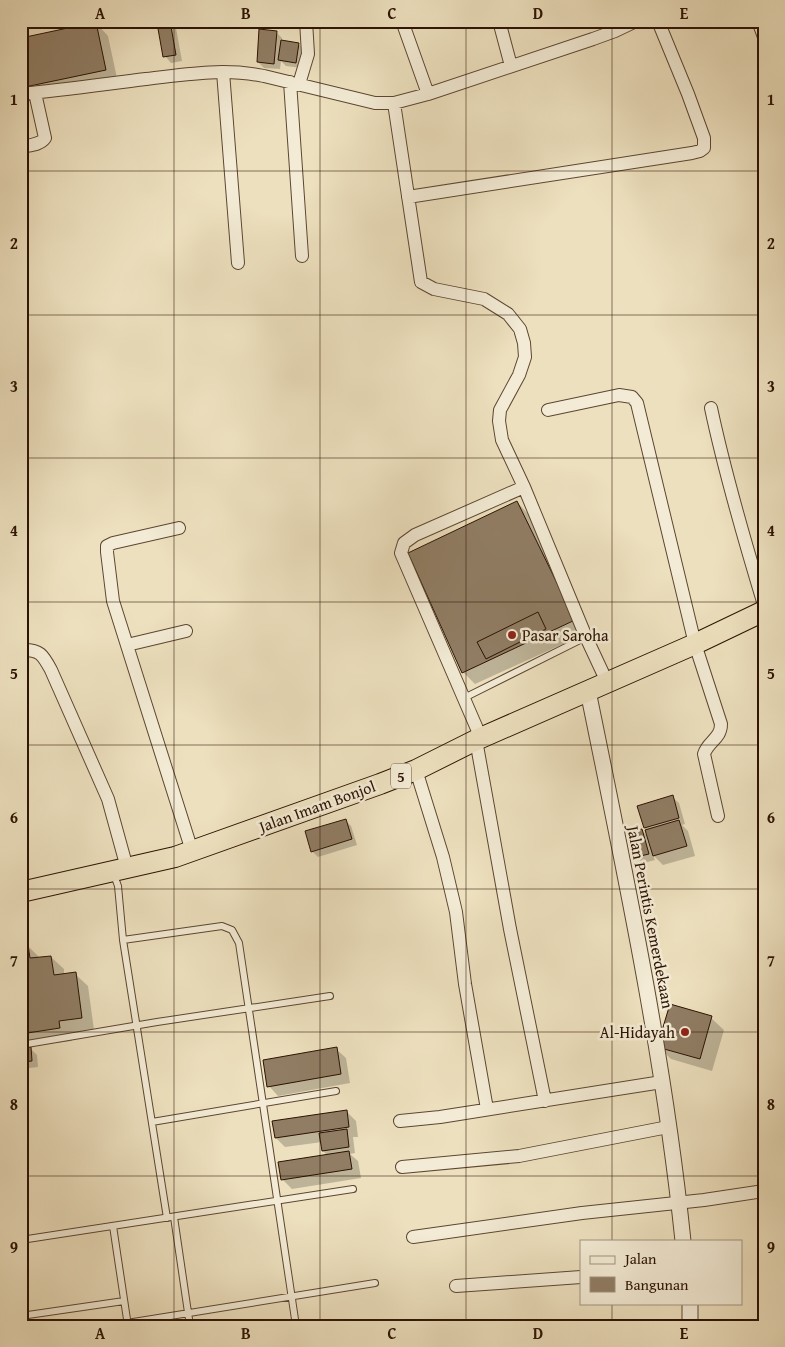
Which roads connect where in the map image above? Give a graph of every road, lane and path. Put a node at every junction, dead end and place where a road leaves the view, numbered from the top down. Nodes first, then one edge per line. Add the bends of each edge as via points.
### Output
1 (306, 21) edge
2 (402, 21) edge
3 (499, 21) edge
4 (636, 21) edge
5 (658, 21) edge
6 (758, 21) edge
7 (613, 26) edge
8 (764, 37) edge
9 (511, 66) junction
10 (222, 72) junction
11 (295, 83) junction
12 (35, 93) junction
13 (21, 94) edge
14 (428, 94) junction
15 (394, 103) junction
16 (21, 147) edge
17 (408, 197) junction
18 (302, 256) dead end
19 (238, 263) dead end
20 (710, 408) dead end
21 (548, 410) dead end
22 (524, 487) junction
23 (179, 528) dead end
24 (764, 605) edge
25 (764, 611) edge
26 (186, 631) dead end
27 (586, 637) junction
28 (695, 644) junction
29 (127, 646) junction
30 (21, 650) edge
31 (607, 682) junction
32 (588, 691) junction
33 (464, 698) junction
34 (478, 739) junction
35 (416, 770) junction
36 (718, 816) dead end
37 (192, 851) junction
38 (120, 869) junction
39 (21, 892) edge
40 (123, 940) junction
41 (330, 996) dead end
42 (249, 1008) junction
43 (137, 1026) junction
44 (21, 1045) edge
45 (662, 1082) junction
46 (336, 1091) dead end
47 (545, 1101) junction
48 (264, 1105) junction
49 (487, 1110) junction
50 (400, 1121) dead end
51 (152, 1122) junction
52 (668, 1127) junction
53 (402, 1167) dead end
54 (353, 1189) dead end
55 (764, 1190) edge
56 (278, 1201) junction
57 (679, 1203) junction
58 (171, 1217) junction
59 (113, 1226) junction
60 (413, 1237) dead end
61 (21, 1240) edge
62 (683, 1240) edge
63 (580, 1277) edge
64 (375, 1283) dead end
65 (456, 1286) dead end
66 (292, 1297) junction
67 (124, 1301) junction
68 (690, 1304) edge
69 (188, 1314) junction
70 (21, 1316) edge
71 (128, 1324) edge
72 (190, 1326) edge
73 (296, 1326) edge
74 (690, 1326) edge

1 - 11 street via 308,54
2 - 14 street
3 - 9 street
4 - 7 street
5 - 17 street via 704,138 702,150
6 - 8 street
7 - 9 street
9 - 14 street
10 - 11 street via 246,72
10 - 12 street
10 - 19 street
11 - 15 street via 375,103
11 - 18 street
12 - 13 street
12 - 16 street via 45,138 37,144
14 - 15 street
15 - 17 street
17 - 22 street via 421,282 434,289 484,299 508,314 520,329 525,357 500,410 499,421 502,440
20 - 24 street
21 - 28 street via 619,395 634,399
22 - 27 street
22 - 33 street via 415,535 404,543 401,553
23 - 29 street via 107,546 113,601
25 - 28 highway, Jalan Imam Bonjol / 5
26 - 29 street
27 - 31 street
27 - 33 lane
28 - 31 highway, Jalan Imam Bonjol / 5
28 - 36 street via 721,724 719,736 707,746 704,754
29 - 37 street
30 - 38 street via 32,649 43,656 51,670 108,799
31 - 32 highway, Jalan Imam Bonjol / 5
32 - 34 highway, Jalan Imam Bonjol / 5
32 - 45 street, Jalan Perintis Kemerdekaan via 638,936
33 - 34 street
34 - 35 highway, Jalan Imam Bonjol / 5
34 - 47 street via 510,929
35 - 37 highway, Jalan Imam Bonjol / 5
35 - 49 street via 456,912
37 - 38 highway, Jalan Imam Bonjol / 5
38 - 39 highway, Jalan Imam Bonjol / 5
38 - 40 lane via 118,886
40 - 42 lane via 222,926 232,930 239,943
40 - 43 lane
41 - 42 lane
42 - 43 lane
42 - 48 lane
43 - 44 lane
43 - 51 lane
45 - 47 street
45 - 52 street, Jalan Perintis Kemerdekaan
46 - 48 lane
47 - 49 street
48 - 51 lane
48 - 56 lane
49 - 50 street
51 - 58 lane
52 - 53 street via 519,1156
52 - 57 street, Jalan Perintis Kemerdekaan
54 - 56 lane
55 - 57 street
56 - 58 lane
56 - 66 lane
57 - 60 street
57 - 62 street, Jalan Perintis Kemerdekaan
58 - 59 lane
58 - 69 lane
59 - 61 lane
59 - 67 lane
63 - 65 street
64 - 66 lane
66 - 69 lane
66 - 73 lane
67 - 70 lane
67 - 71 lane
68 - 74 street
69 - 71 lane
69 - 72 lane

